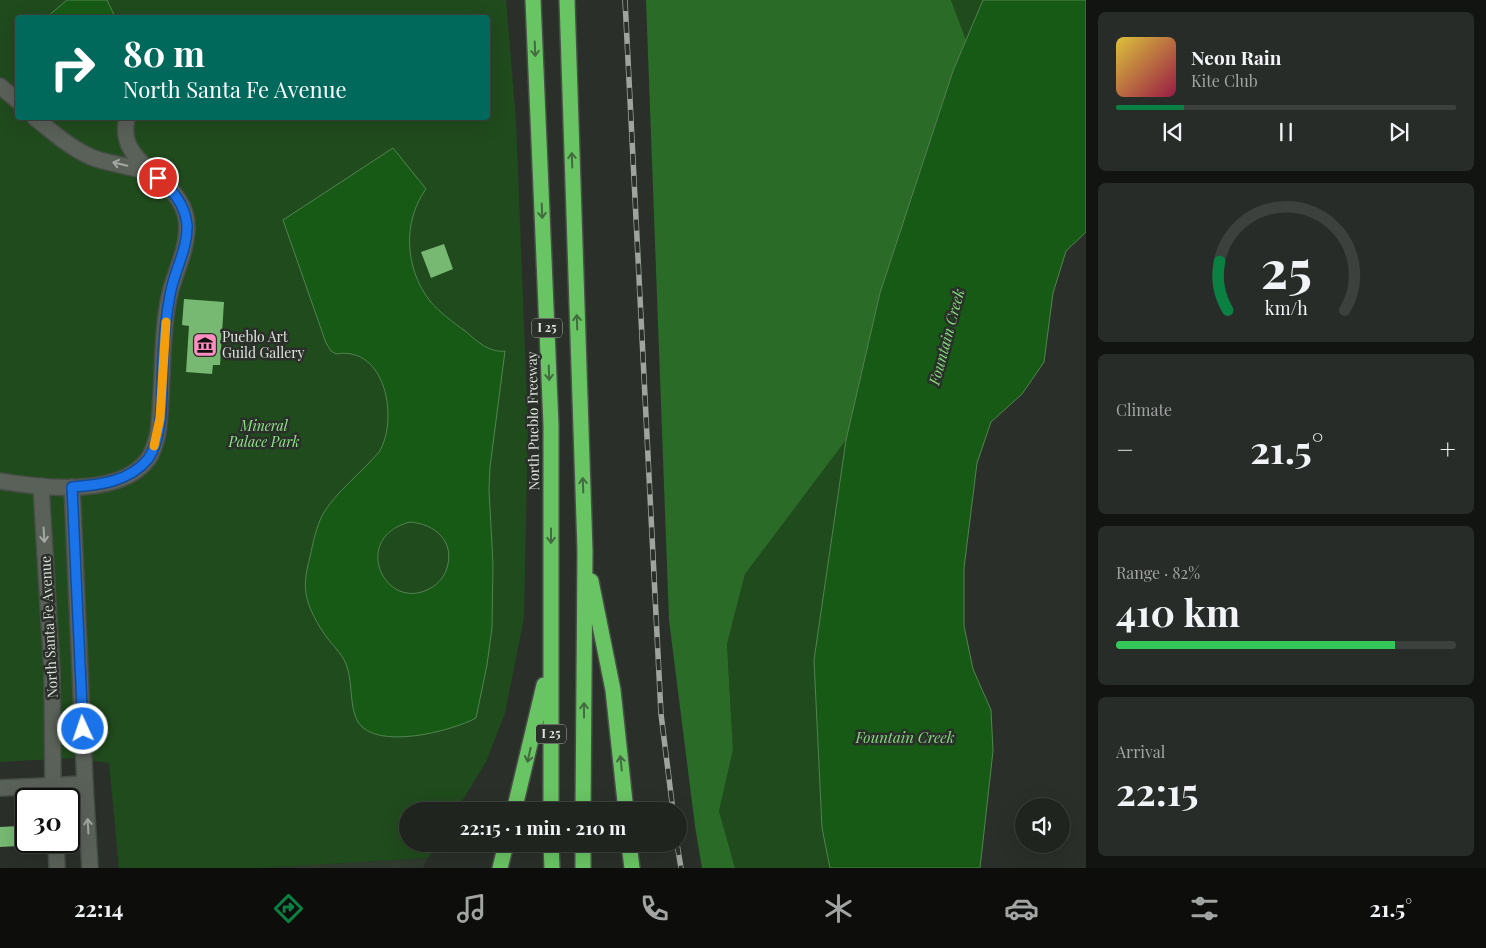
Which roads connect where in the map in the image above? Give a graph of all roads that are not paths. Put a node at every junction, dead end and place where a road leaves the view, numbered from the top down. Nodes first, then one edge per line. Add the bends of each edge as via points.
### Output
1 (533, 0) edge
2 (567, 0) edge
3 (2, 87) edge
4 (15, 93) edge
5 (15, 98) edge
6 (38, 120) edge
7 (127, 120) edge
8 (158, 178) junction
9 (0, 481) edge
10 (42, 486) junction
11 (72, 487) junction
12 (585, 551) junction
13 (550, 657) junction
14 (85, 784) junction
15 (0, 788) edge
16 (54, 788) edge
17 (70, 788) edge
18 (15, 789) edge
19 (516, 802) edge
20 (551, 802) edge
21 (583, 802) edge
22 (625, 802) edge
23 (504, 852) edge
24 (552, 852) edge
25 (583, 852) edge
26 (630, 852) edge
27 (56, 853) edge
28 (57, 868) edge
29 (90, 868) edge
30 (500, 868) edge
31 (552, 868) edge
32 (583, 868) edge
33 (632, 868) edge

1 -> 13 highway, North Pueblo Freeway / I 25 via 551,425
12 -> 2 highway, I 25
3 - 4 street
3 - 5 street
8 -> 6 street via 92,157 74,148
7 - 8 street via 125,135 134,155
8 - 11 street via 180,202 187,226 166,316 160,418 155,445 136,471 97,485
9 - 10 street
10 - 11 street
10 -> 16 street, North Santa Fe Avenue via 52,672
11 - 14 street, North Santa Fe Avenue
21 -> 12 highway, I 25
22 -> 12 highway via 613,690
13 -> 19 highway
13 - 20 highway, North Pueblo Freeway / I 25
14 - 17 street
29 -> 14 street, North Santa Fe Avenue
15 - 18 street
23 - 30 highway
24 - 31 highway
25 - 32 highway
26 - 33 highway
27 - 28 street

